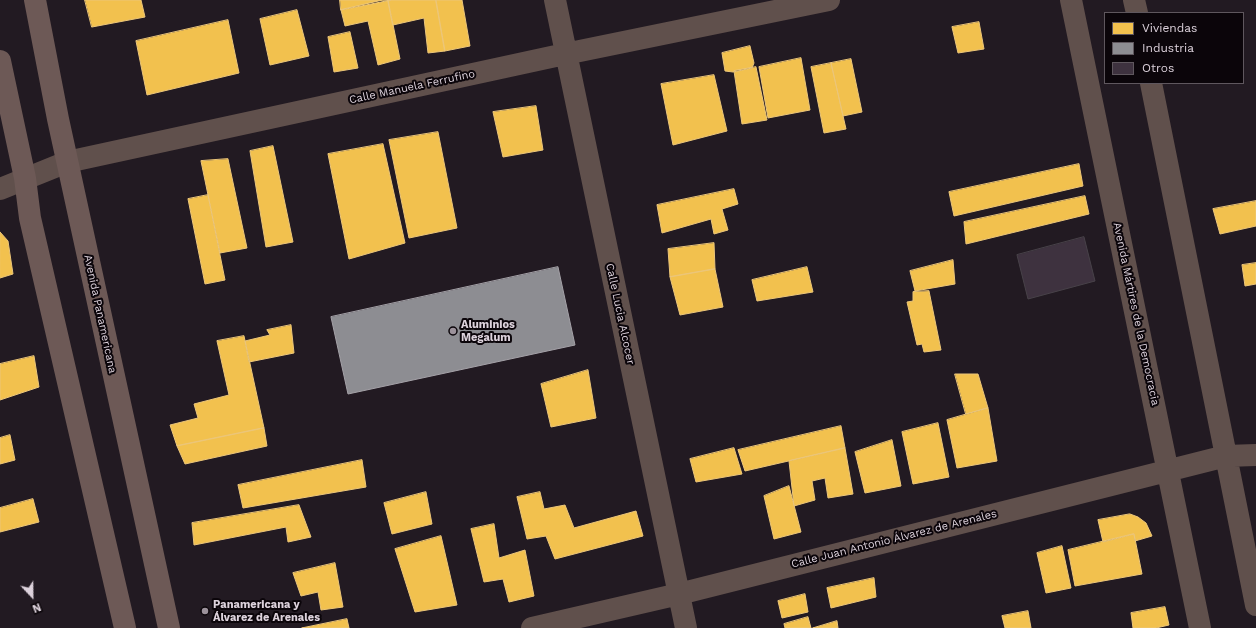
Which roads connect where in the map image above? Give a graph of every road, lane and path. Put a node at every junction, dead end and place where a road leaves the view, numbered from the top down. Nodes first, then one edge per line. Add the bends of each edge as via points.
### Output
1 (34, 0) edge
2 (555, 0) edge
3 (828, 0) edge
4 (1071, 0) edge
5 (1134, 0) edge
6 (1137, 12) edge
7 (565, 54) junction
8 (0, 61) edge
9 (1151, 84) edge
10 (67, 162) junction
11 (25, 178) junction
12 (0, 189) edge
13 (1256, 455) edge
14 (1226, 456) junction
15 (1168, 472) junction
16 (679, 594) junction
17 (1256, 605) edge
18 (125, 628) edge
19 (169, 628) edge
20 (532, 628) edge
21 (686, 628) edge
22 (1200, 628) edge

1 - 10 main road, Avenida Panamericana
2 - 7 street, Calle Lucia Alcocer
3 - 7 street, Calle Manuela Ferrufino
4 - 15 street, Avenida Mártires de la Democracia
5 - 6 street
7 - 10 street, Calle Manuela Ferrufino
7 - 16 street, Calle Lucia Alcocer
8 - 11 main road
9 - 14 street
10 - 11 street, Calle Manuela Ferrufino
10 - 19 main road, Avenida Panamericana
11 - 12 street, Calle Manuela Ferrufino
11 - 18 main road via 30,218
13 - 14 street, Calle Juan Antonio Álvarez de Arenales
14 - 15 street, Calle Juan Antonio Álvarez de Arenales
14 - 17 street
15 - 16 street, Calle Juan Antonio Álvarez de Arenales
15 - 22 street, Avenida Mártires de la Democracia
16 - 20 street, Calle Juan Antonio Álvarez de Arenales
16 - 21 street, Calle Lucia Alcocer

